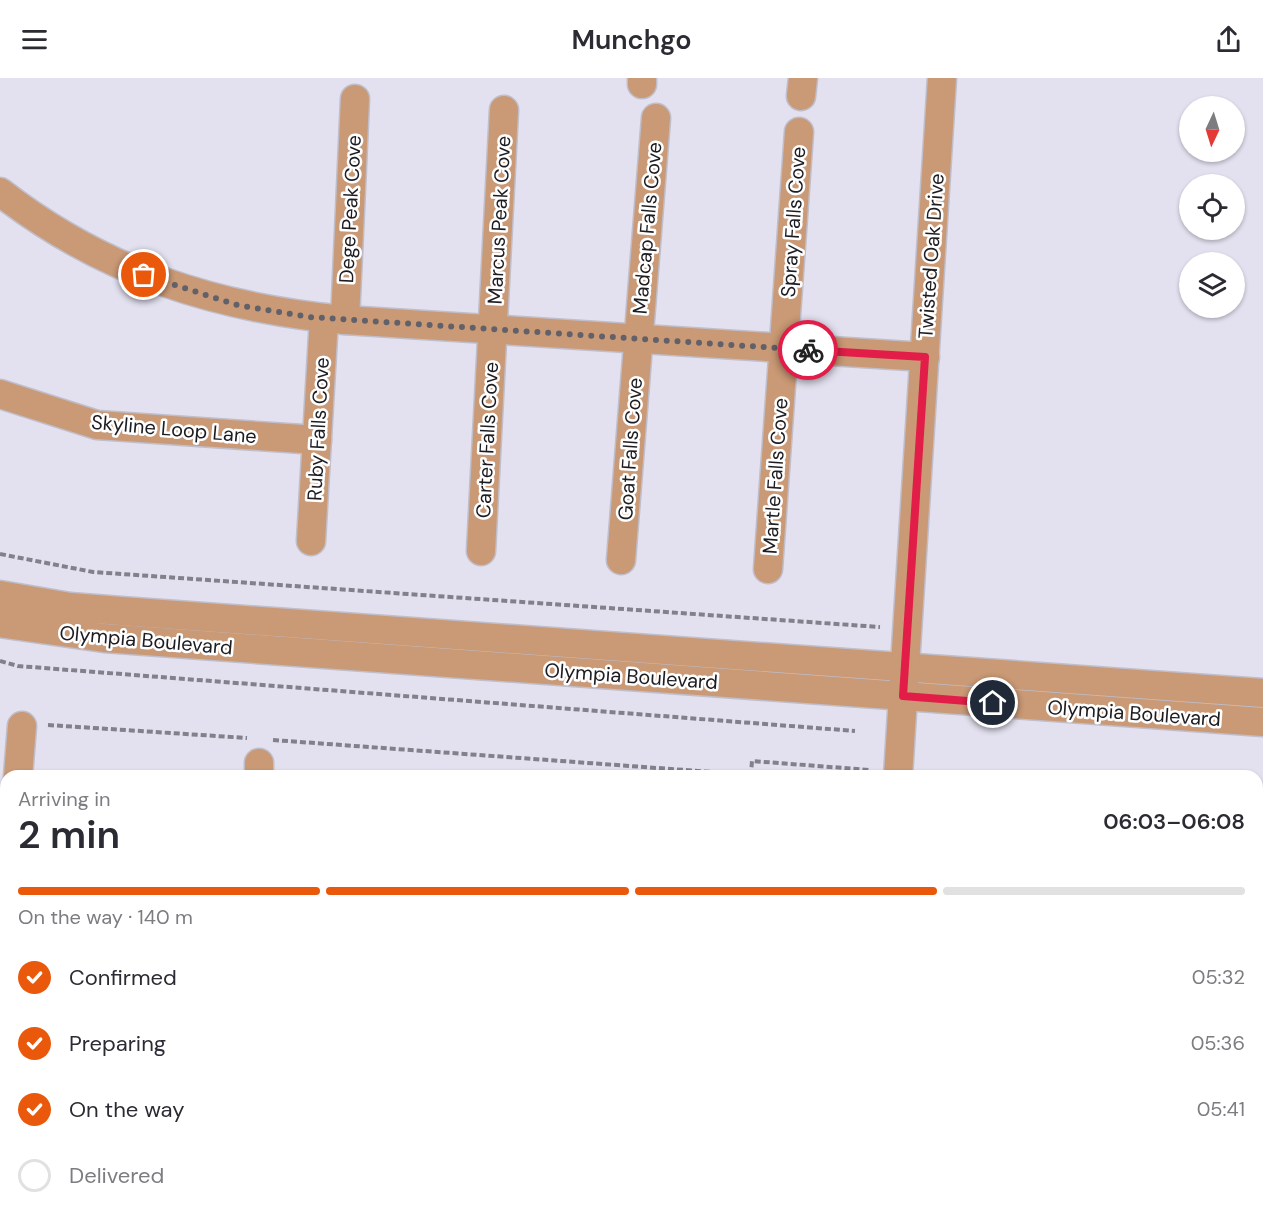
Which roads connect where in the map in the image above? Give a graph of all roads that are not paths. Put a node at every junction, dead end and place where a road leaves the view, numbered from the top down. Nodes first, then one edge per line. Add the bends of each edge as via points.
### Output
1 (942, 78) edge
2 (355, 99) dead end
3 (504, 110) dead end
4 (656, 118) dead end
5 (799, 132) dead end
6 (0, 192) edge
7 (334, 319) junction
8 (493, 329) junction
9 (638, 338) junction
10 (784, 348) junction
11 (925, 357) junction
12 (0, 394) edge
13 (317, 440) junction
14 (311, 541) dead end
15 (481, 551) dead end
16 (621, 560) dead end
17 (768, 569) dead end
18 (0, 595) edge
19 (0, 623) edge
20 (905, 668) junction
21 (1263, 693) edge
22 (903, 696) junction
23 (1263, 722) edge
24 (34, 725) road end
25 (20, 770) edge
26 (898, 770) edge

1 - 11 street, Twisted Oak Drive
2 - 7 street, Dege Peak Cove
3 - 8 street, Marcus Peak Cove
4 - 9 street, Madcap Falls Cove
5 - 10 street, Spray Falls Cove
6 - 7 street via 93,252 152,279 237,305
7 - 8 street
7 - 13 street, Ruby Falls Cove
8 - 9 street
8 - 15 street, Carter Falls Cove
9 - 10 street
9 - 16 street, Goat Falls Cove
10 - 11 street
10 - 17 street, Martle Falls Cove
11 - 20 street, Twisted Oak Drive
12 - 13 street, Skyline Loop Lane via 97,425
13 - 14 street, Ruby Falls Cove
18 - 20 street, Olympia Boulevard via 80,608
19 - 22 street, Olympia Boulevard via 104,638
20 - 21 street, Olympia Boulevard
20 - 22 street, Twisted Oak Drive
22 - 23 street, Olympia Boulevard
22 - 26 street, Twisted Oak Drive
24 - 25 street

